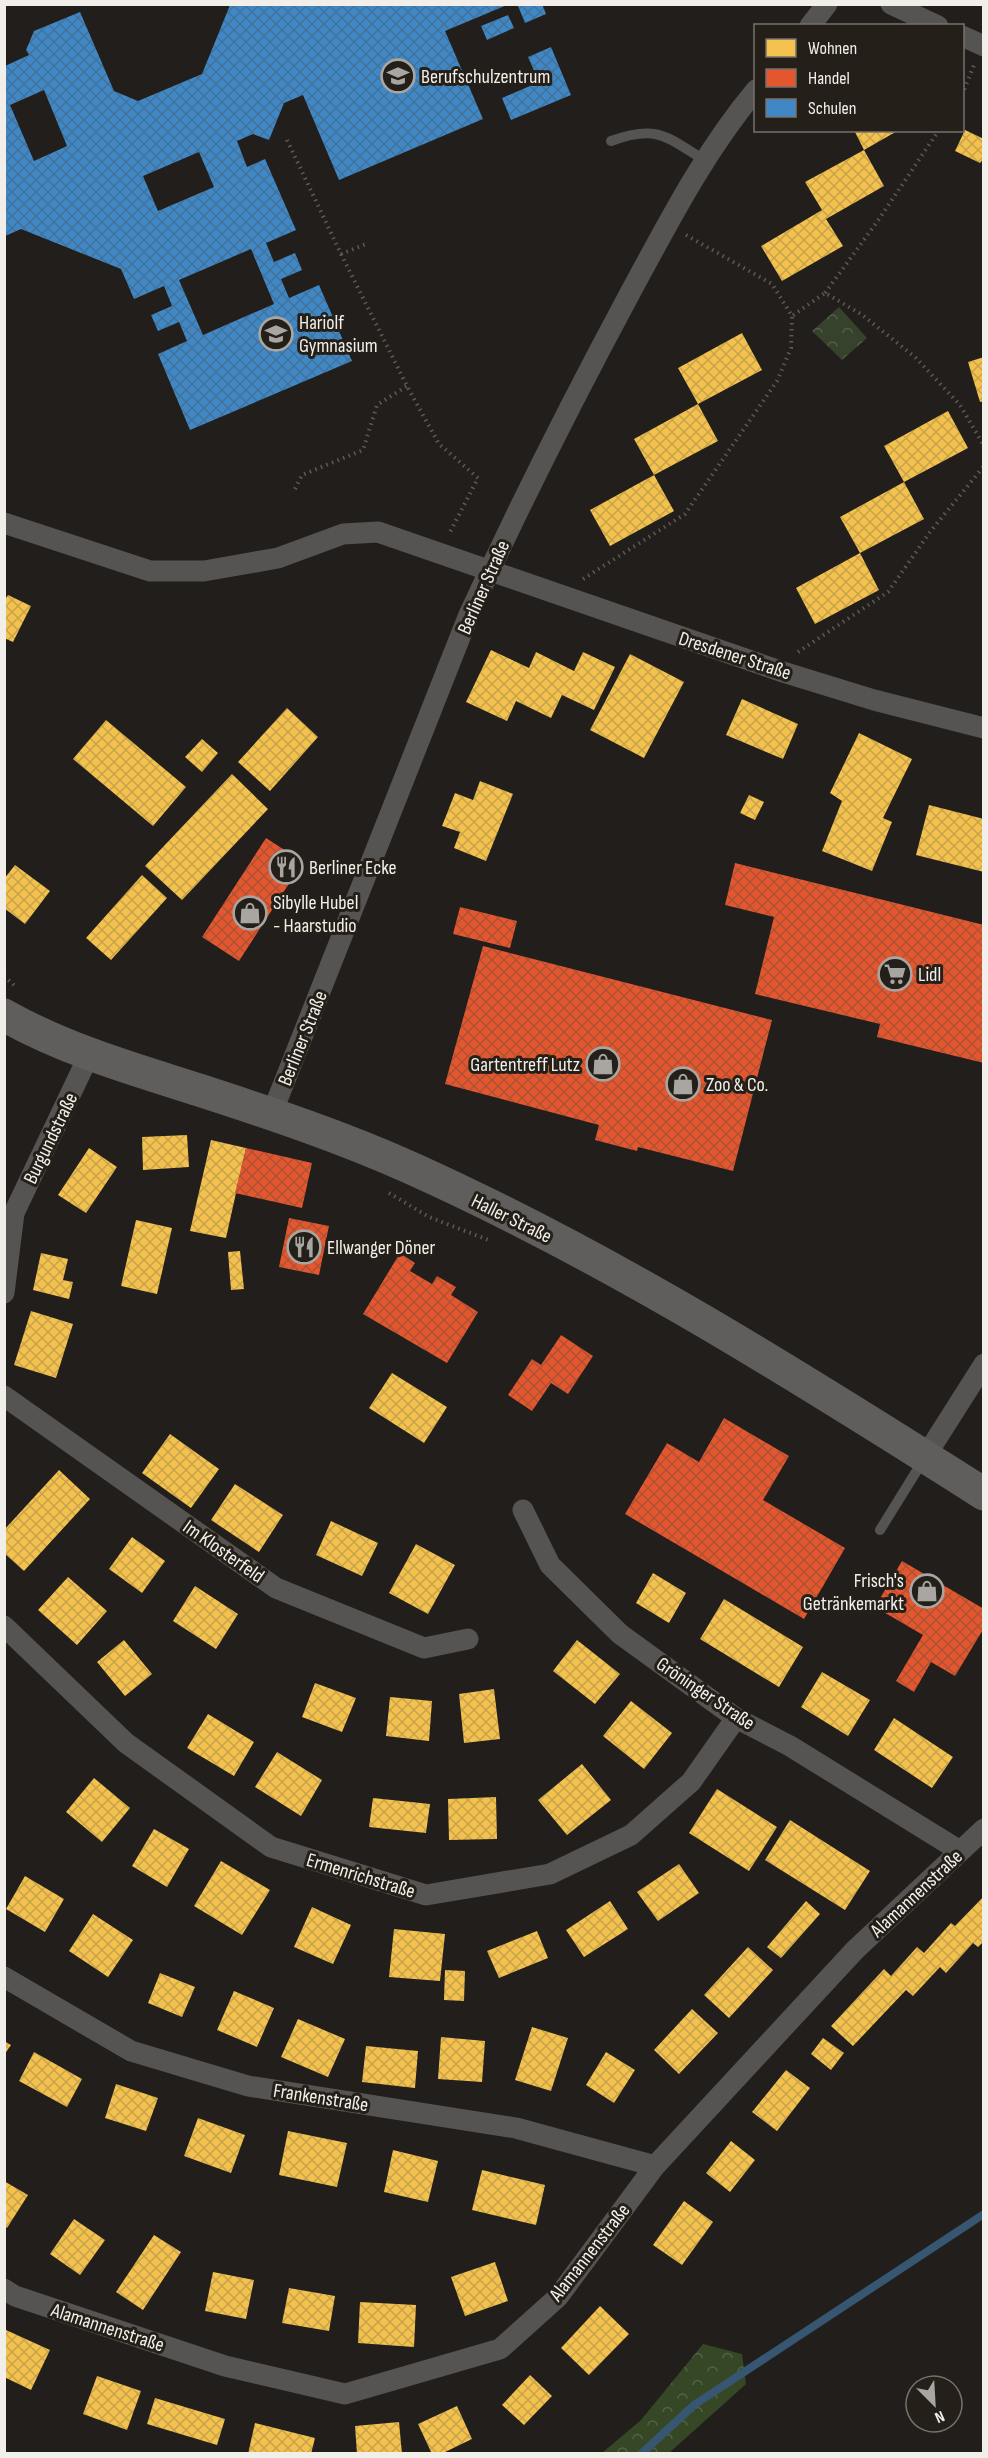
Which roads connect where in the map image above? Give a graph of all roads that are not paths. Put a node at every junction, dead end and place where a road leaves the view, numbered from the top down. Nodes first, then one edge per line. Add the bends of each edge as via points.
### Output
1 (827, 4) edge
2 (891, 4) edge
3 (812, 24) edge
4 (934, 24) edge
5 (754, 92) edge
6 (610, 141) dead end
7 (706, 161) junction
8 (4, 523) edge
9 (489, 572) junction
10 (984, 728) edge
11 (4, 1015) edge
12 (89, 1055) junction
13 (272, 1113) junction
14 (9, 1213) edge
15 (4, 1293) edge
16 (984, 1364) edge
17 (4, 1396) edge
18 (925, 1457) junction
19 (984, 1494) edge
20 (523, 1510) dead end
21 (880, 1530) dead end
22 (4, 1626) edge
23 (468, 1639) dead end
24 (736, 1718) junction
25 (984, 1829) edge
26 (960, 1851) junction
27 (4, 1977) edge
28 (655, 2166) junction
29 (4, 2289) edge

1 - 3 street
2 - 4 street
5 - 7 street, Berliner Straße via 729,122
6 - 7 lane via 634,132 653,132
7 - 9 street, Berliner Straße via 667,225 561,423
8 - 9 street, Dresdener Straße via 150,571 204,571 267,560 343,534 378,532
9 - 10 street, Dresdener Straße via 783,672
9 - 13 street, Berliner Straße
11 - 12 main road, Haller Straße
12 - 13 main road, Haller Straße
12 - 14 street, Burgundstraße
13 - 18 main road, Haller Straße via 410,1167 633,1279
14 - 15 street, Burgundstraße
16 - 18 street
17 - 23 street, Im Klosterfeld via 276,1588 424,1648
18 - 19 main road, Haller Straße
18 - 21 lane
20 - 24 street, Gröninger Straße via 550,1565 620,1634
22 - 24 street, Ermenrichstraße via 126,1743 271,1847 426,1895 550,1874 631,1835 691,1782
24 - 26 street, Gröninger Straße via 790,1746
25 - 26 street, Alamannenstraße
26 - 28 street, Alamannenstraße via 855,1950
27 - 28 street, Frankenstraße via 131,2051 248,2086 516,2128
28 - 29 street, Alamannenstraße via 558,2297 500,2349 345,2394 225,2366

